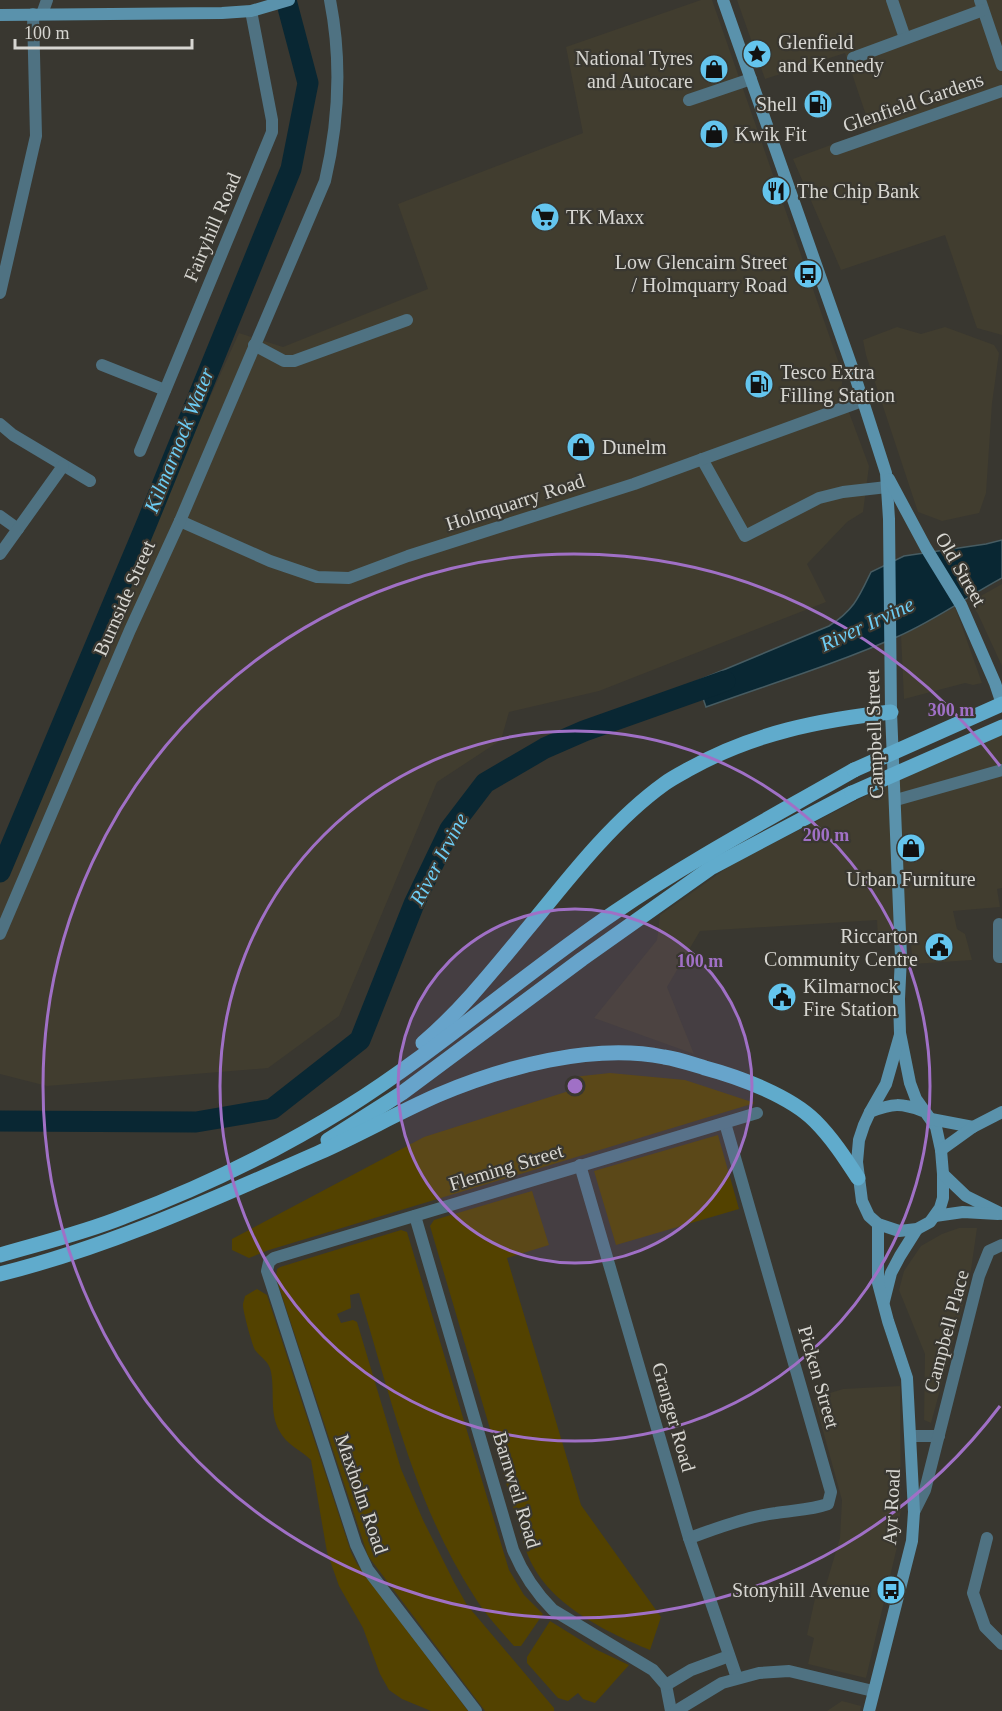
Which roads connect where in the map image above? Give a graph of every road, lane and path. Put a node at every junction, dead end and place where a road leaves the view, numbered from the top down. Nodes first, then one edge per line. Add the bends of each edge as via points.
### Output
1 (47, 0) edge
2 (289, 0) edge
3 (330, 0) edge
4 (723, 0) edge
5 (892, 0) edge
6 (982, 5) edge
7 (251, 11) junction
8 (37, 14) junction
9 (0, 15) edge
10 (905, 38) junction
11 (853, 58) dead end
12 (1002, 65) edge
13 (751, 80) junction
14 (1002, 91) edge
15 (689, 100) dead end
16 (836, 149) dead end
17 (0, 293) edge
18 (407, 320) dead end
19 (254, 345) junction
20 (102, 365) dead end
21 (165, 390) junction
22 (862, 401) junction
23 (0, 424) edge
24 (140, 451) dead end
25 (702, 459) junction
26 (63, 466) junction
27 (886, 473) junction
28 (90, 481) dead end
29 (887, 487) junction
30 (0, 516) edge
31 (889, 519) junction
32 (180, 521) junction
33 (911, 522) junction
34 (18, 529) junction
35 (0, 554) edge
36 (999, 682) edge
37 (1002, 704) edge
38 (891, 712) junction
39 (1002, 727) edge
40 (1002, 770) edge
41 (896, 800) junction
42 (999, 924) dead end
43 (0, 934) edge
44 (1002, 957) edge
45 (900, 1033) junction
46 (347, 1107) junction
47 (870, 1112) junction
48 (1002, 1112) edge
49 (757, 1113) dead end
50 (927, 1115) junction
51 (725, 1123) junction
52 (973, 1127) junction
53 (941, 1150) junction
54 (580, 1165) junction
55 (943, 1173) junction
56 (858, 1178) junction
57 (243, 1186) junction
58 (1002, 1214) edge
59 (414, 1216) junction
60 (935, 1216) junction
61 (878, 1224) junction
62 (917, 1229) junction
63 (1002, 1245) edge
64 (0, 1255) edge
65 (269, 1262) joint
66 (0, 1274) edge
67 (884, 1304) junction
68 (912, 1436) junction
69 (939, 1436) junction
70 (915, 1512) junction
71 (690, 1538) junction
72 (987, 1538) dead end
73 (1002, 1644) edge
74 (729, 1656) junction
75 (737, 1678) junction
76 (666, 1685) junction
77 (873, 1691) junction
78 (476, 1711) edge
79 (671, 1711) edge
80 (676, 1711) edge
81 (868, 1711) edge

1 - 8 street
2 - 7 main road
3 - 19 street, Burnside Street via 336,46 336,132 325,181
4 - 13 main road, Campbell Street
5 - 10 street
6 - 10 street
6 - 12 street
7 - 8 main road
7 - 21 street, Fairyhill Road via 273,132
8 - 9 main road
8 - 17 street via 36,136
10 - 11 street
13 - 15 street
13 - 22 main road, Campbell Street
14 - 16 street, Glenfield Gardens
18 - 19 street via 294,361 284,361
19 - 32 street, Burnside Street
20 - 21 street
21 - 24 street, Fairyhill Road
22 - 25 street, Holmquarry Road
22 - 27 main road, Campbell Street
23 - 26 street
25 - 29 street via 745,536 819,498
25 - 32 street, Holmquarry Road via 349,578 317,577
26 - 28 street
26 - 34 street
27 - 29 main road, Campbell Street
27 - 33 main road, Old Street
29 - 31 main road, Campbell Street
30 - 34 street
31 - 33 main road, Old Street
31 - 38 main road, Campbell Street
32 - 43 street, Burnside Street
33 - 36 main road, Old Street via 961,605
34 - 35 street
36 - 37 main road, Old Street
37 - 46 main road, bridge via 854,770 696,861 614,912
38 - 41 main road, Campbell Street
38 - 46 main road via 776,732 711,757 664,784 580,865 481,985 438,1030
39 - 57 main road, bridge via 852,793 712,867 402,1093 333,1137
40 - 41 street
41 - 45 main road, Campbell Street
42 - 44 street
45 - 47 main road, Campbell Street via 886,1084
45 - 50 main road, Campbell Street via 910,1083
46 - 64 main road via 228,1173 171,1198 93,1228
47 - 50 main road via 900,1104
47 - 56 main road via 859,1140
48 - 52 main road
49 - 51 street, Fleming Street
50 - 52 main road
50 - 53 main road via 936,1127
51 - 54 street, Fleming Street
51 - 71 street, Picken Street via 831,1492 828,1504 813,1509 726,1524
52 - 53 main road
53 - 55 main road
54 - 59 street, Fleming Street
54 - 71 street, Granger Road
55 - 58 main road via 966,1196
55 - 60 main road via 943,1198
56 - 57 main road via 834,1142 787,1101 728,1074 663,1056 611,1053 560,1058 468,1084
56 - 61 main road via 862,1201
57 - 66 main road via 81,1252
58 - 60 main road via 963,1212
59 - 65 street, Fleming Street
59 - 76 street, Barnweil Road via 524,1576 554,1610 653,1670
60 - 62 main road
61 - 62 main road via 899,1231
61 - 67 main road, Ayr Road via 878,1283
62 - 67 main road via 891,1274
63 - 69 street, Campbell Place via 988,1251 979,1276
65 - 78 street, Maxholm Road via 267,1271 356,1545 368,1570
67 - 68 main road, Ayr Road via 907,1378
68 - 69 street
68 - 70 main road, Ayr Road
69 - 70 street, Campbell Place
70 - 77 main road, Ayr Road via 912,1541
71 - 74 street, Granger Road
72 - 73 street via 973,1593 985,1627
74 - 75 street, Granger Road
74 - 76 street via 691,1670
75 - 77 street via 789,1671
75 - 80 street
76 - 79 street
77 - 81 main road, Ayr Road

